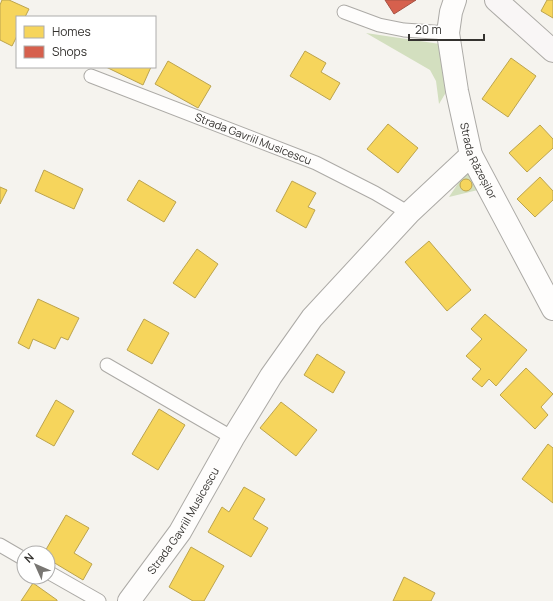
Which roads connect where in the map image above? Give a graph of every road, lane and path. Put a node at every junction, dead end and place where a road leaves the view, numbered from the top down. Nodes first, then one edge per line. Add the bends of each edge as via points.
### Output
1 (455, 0) edge
2 (496, 0) edge
3 (344, 12) dead end
4 (448, 33) junction
5 (553, 51) edge
6 (91, 76) dead end
7 (471, 155) junction
8 (409, 213) junction
9 (553, 309) edge
10 (108, 365) dead end
11 (233, 438) junction
12 (0, 545) edge
13 (16, 554) edge
14 (56, 577) edge
15 (99, 601) edge
16 (129, 601) edge

1 - 4 street, Strada Răzeșilor
2 - 5 street
3 - 4 lane via 379,25 404,30
4 - 7 street, Strada Răzeșilor
6 - 8 lane, Strada Gavriil Musicescu via 316,163
7 - 8 street, Strada Gavriil Musicescu
7 - 9 street, Strada Răzeșilor
8 - 11 street, Strada Gavriil Musicescu via 312,318 271,376
10 - 11 lane
11 - 16 street, Strada Gavriil Musicescu via 180,532
12 - 13 lane
14 - 15 lane

